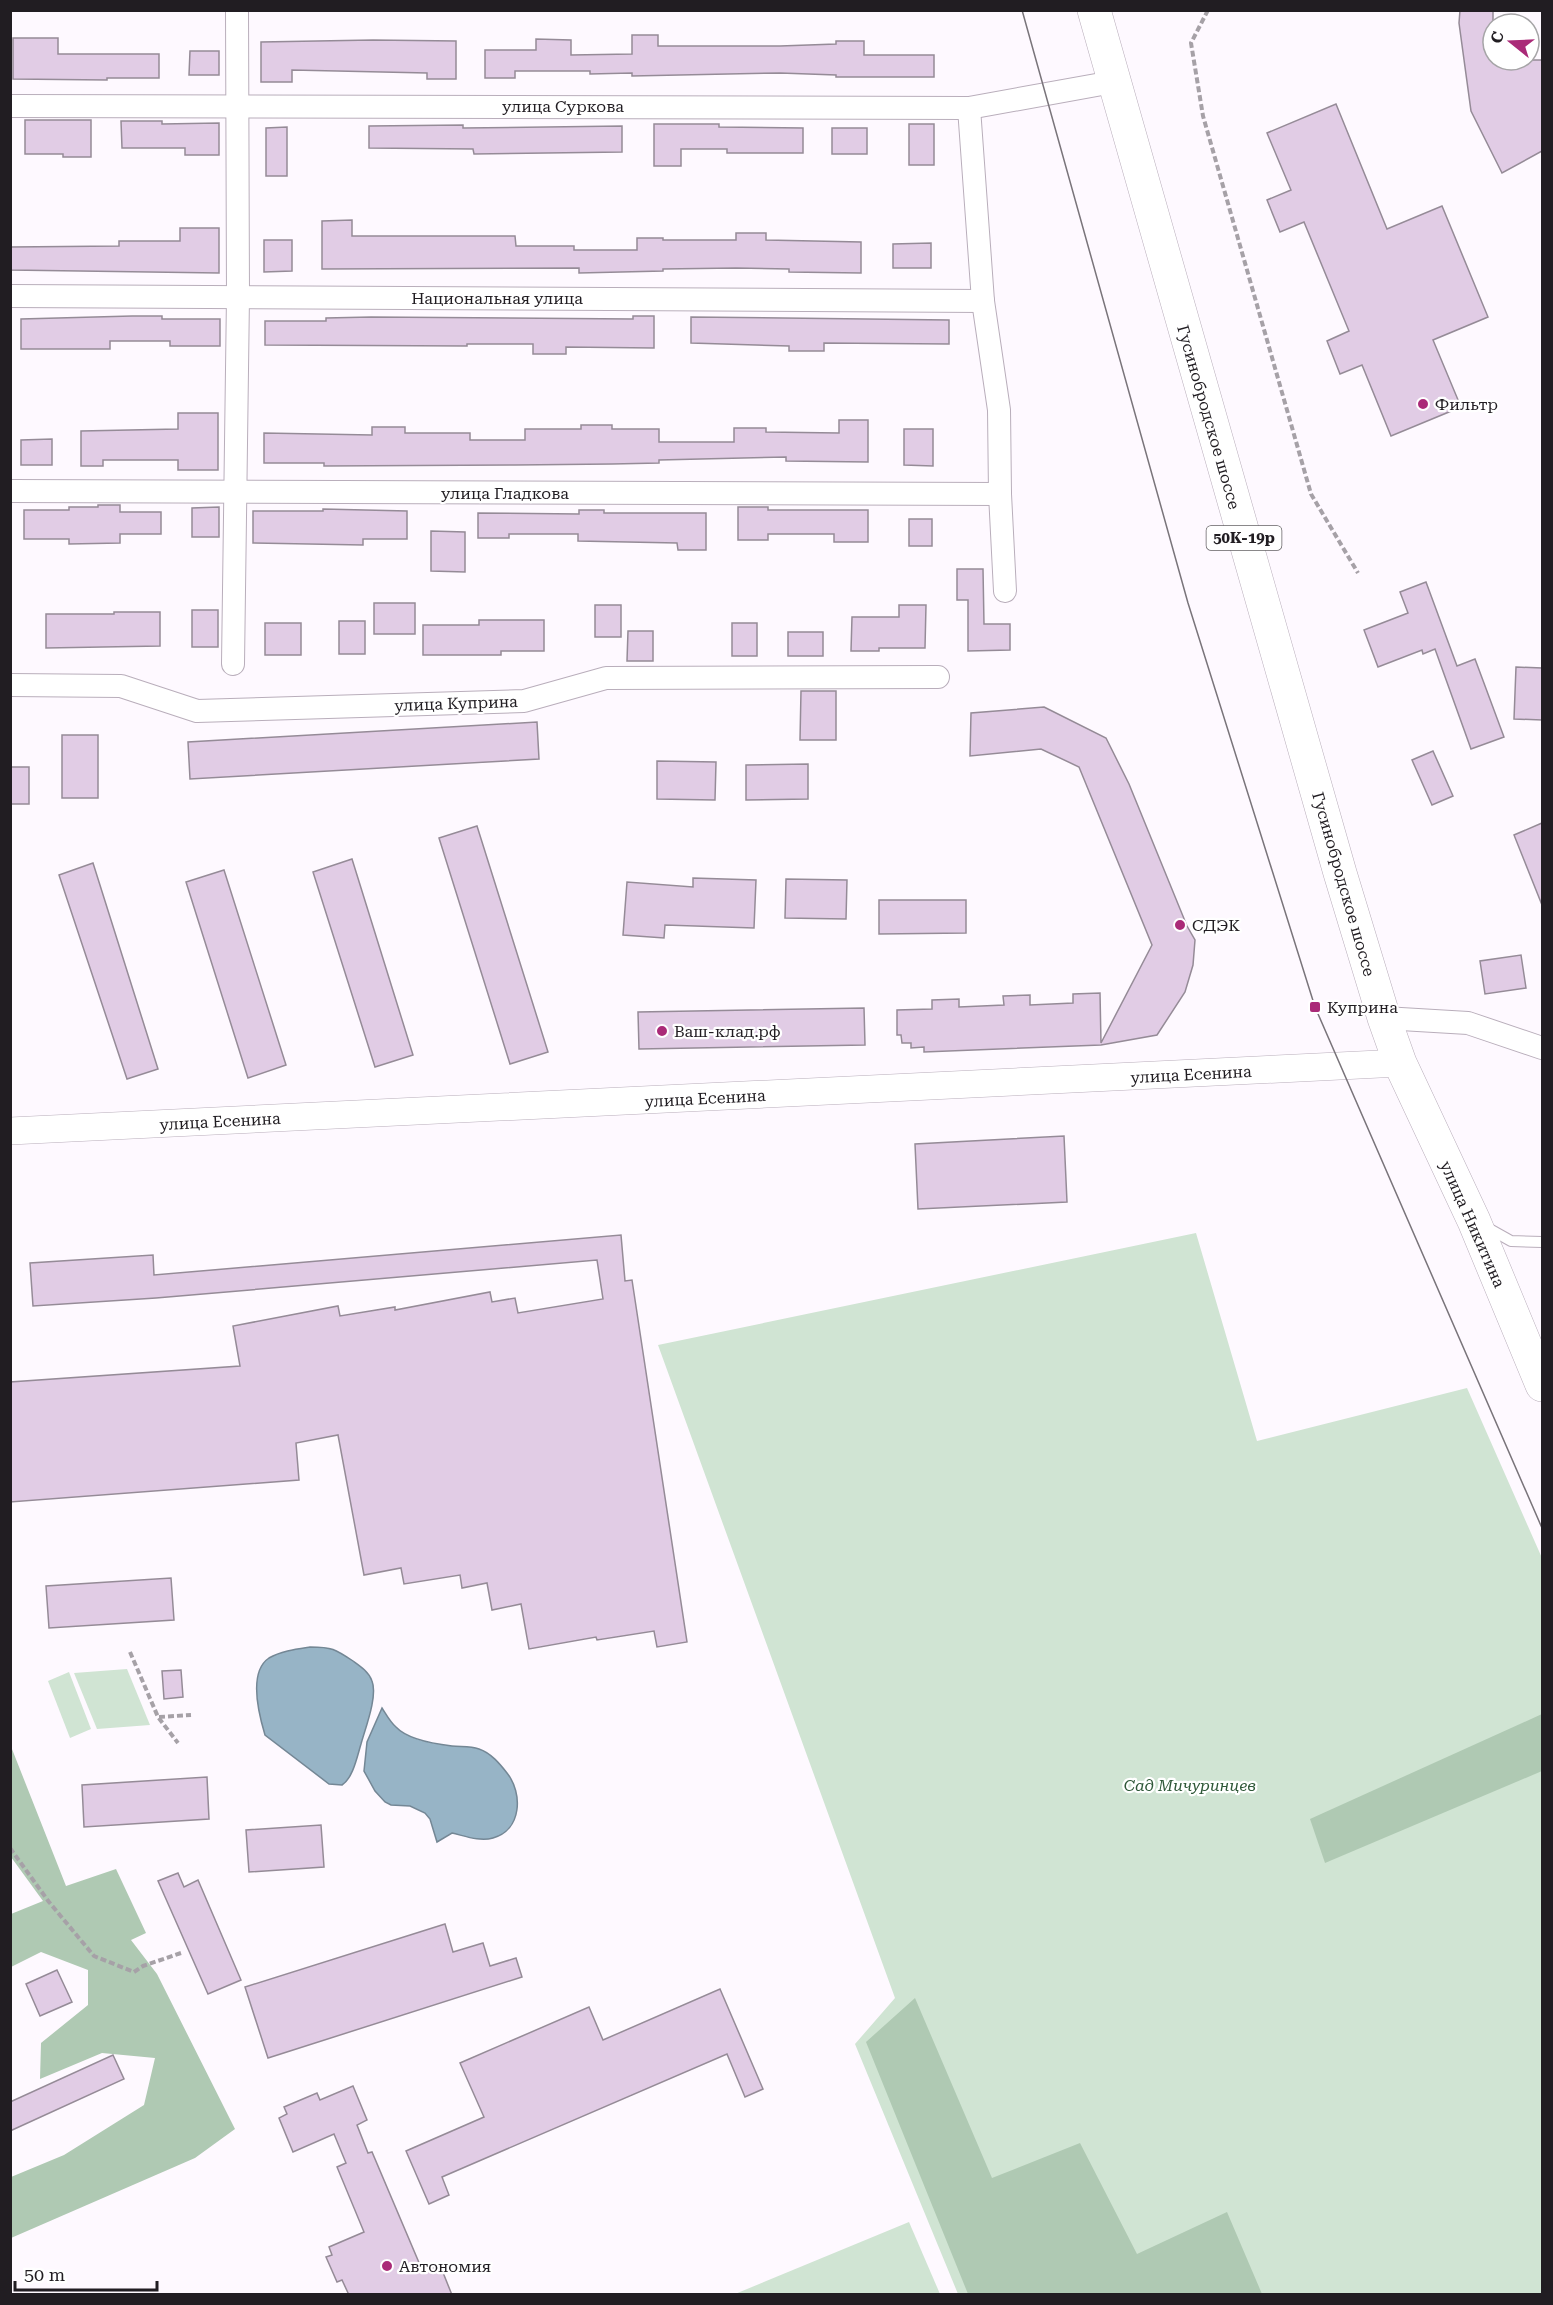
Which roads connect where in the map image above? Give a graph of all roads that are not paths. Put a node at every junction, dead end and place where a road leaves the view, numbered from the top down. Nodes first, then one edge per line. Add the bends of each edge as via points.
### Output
1 (237, 10) edge
2 (1095, 10) edge
3 (1113, 82) junction
4 (238, 105) junction
5 (10, 106) edge
6 (969, 108) junction
7 (10, 296) edge
8 (238, 296) junction
9 (982, 301) junction
10 (10, 491) edge
11 (234, 493) junction
12 (1000, 494) junction
13 (1005, 591) dead end
14 (233, 664) dead end
15 (938, 677) dead end
16 (10, 685) edge
17 (1384, 1018) junction
18 (1542, 1048) edge
19 (1400, 1064) junction
20 (10, 1131) edge
21 (1474, 1221) junction
22 (1542, 1242) edge
23 (1542, 1385) edge

1 - 4 street
2 - 3 main road, Гусинобродское шоссе / 50К-19р
3 - 6 street, улица Суркова
3 - 17 main road, Гусинобродское шоссе / 50К-19р
4 - 5 street, улица Суркова
4 - 6 street, улица Суркова
4 - 8 street
6 - 9 street
7 - 8 street, Национальная улица
8 - 9 street, Национальная улица
8 - 11 street
9 - 12 street via 999,410
10 - 11 street, улица Гладкова
11 - 12 street, улица Гладкова
11 - 14 street
12 - 13 street
15 - 16 street, улица Куприна via 606,678 524,702 197,711 121,686
17 - 18 street via 1468,1023
17 - 19 main road, Гусинобродское шоссе / 50К-19р
19 - 20 street, улица Есенина
19 - 21 main road, улица Никитина
21 - 22 lane via 1511,1241
21 - 23 main road, улица Никитина

